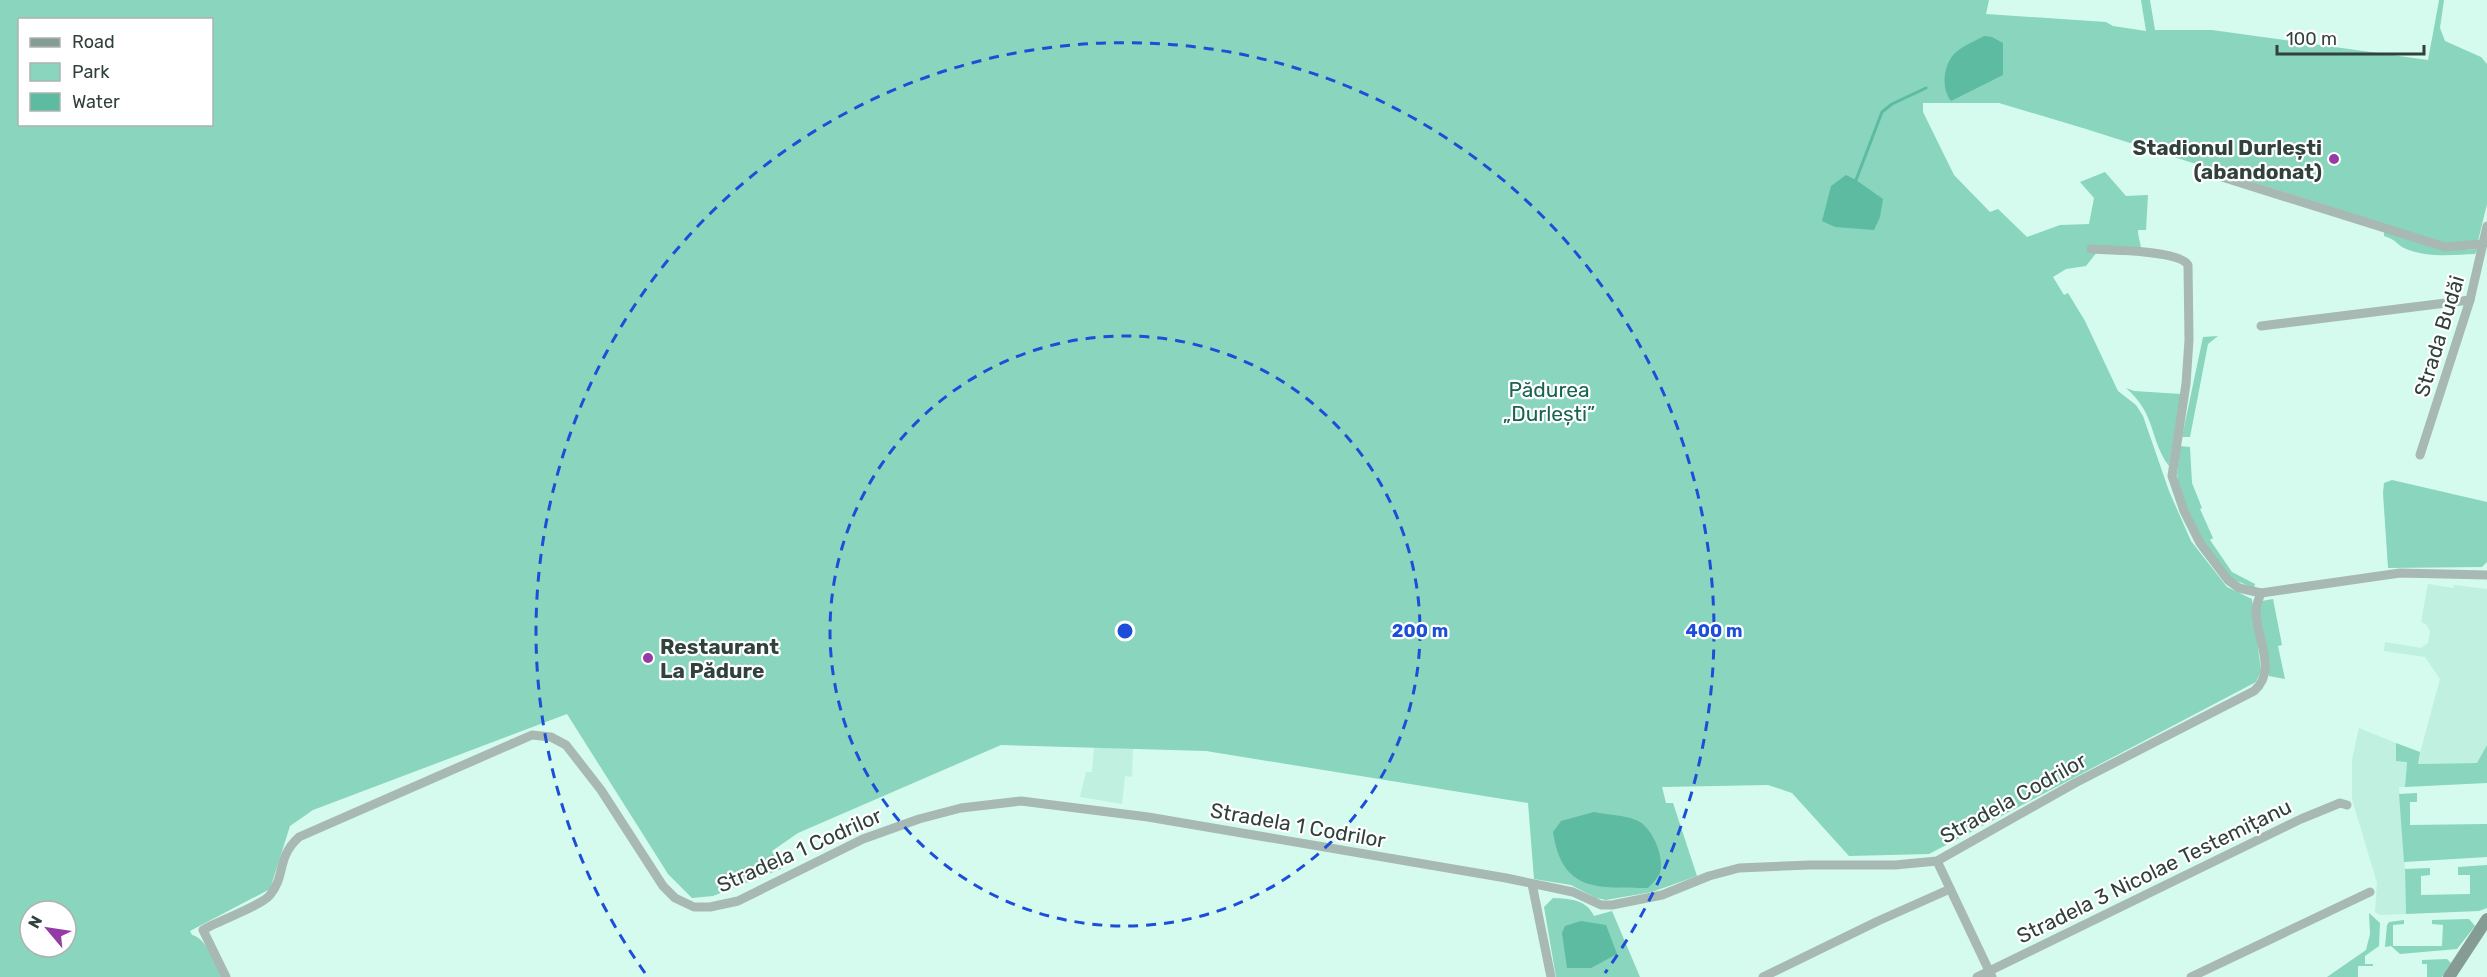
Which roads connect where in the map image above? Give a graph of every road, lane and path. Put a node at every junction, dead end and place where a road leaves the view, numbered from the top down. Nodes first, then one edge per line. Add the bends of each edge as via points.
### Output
1 (2222, 177) dead end
2 (2487, 226) edge
3 (2483, 244) junction
4 (2091, 249) dead end
5 (2470, 300) junction
6 (2261, 326) dead end
7 (2420, 455) dead end
8 (2487, 575) edge
9 (2261, 593) junction
10 (2347, 805) dead end
11 (1937, 861) junction
12 (1532, 884) junction
13 (1950, 890) junction
14 (2370, 892) dead end
15 (2487, 919) edge
16 (1990, 974) edge
17 (226, 977) edge
18 (1551, 977) edge
19 (1763, 977) edge
20 (1977, 977) edge
21 (2191, 977) edge
22 (2449, 977) edge

1 - 3 street via 2445,247
2 - 3 street, Strada Budăi
3 - 5 street, Strada Budăi
4 - 9 street via 2135,251 2186,262 2186,384 2172,476 2200,543 2228,580 2239,588
5 - 6 street
5 - 7 street, Strada Budăi
8 - 9 street via 2400,573
9 - 11 street, Stradela Codrilor via 2256,610 2266,671 2261,686 2075,783
10 - 16 street, Stradela 3 Nicolae Testemițanu via 2340,803 2301,819
11 - 12 street, Stradela Codrilor via 1739,868 1662,895 1612,905
11 - 13 street
12 - 17 street, Stradela 1 Codrilor via 1148,817 1007,801 919,819 863,839 738,901 694,907 675,898 663,886 596,783 566,745 551,737 532,735 299,837 288,847 269,897 203,930
12 - 18 street
13 - 16 street
13 - 19 street
14 - 21 street
15 - 22 street
16 - 20 street, Stradela 3 Nicolae Testemițanu

